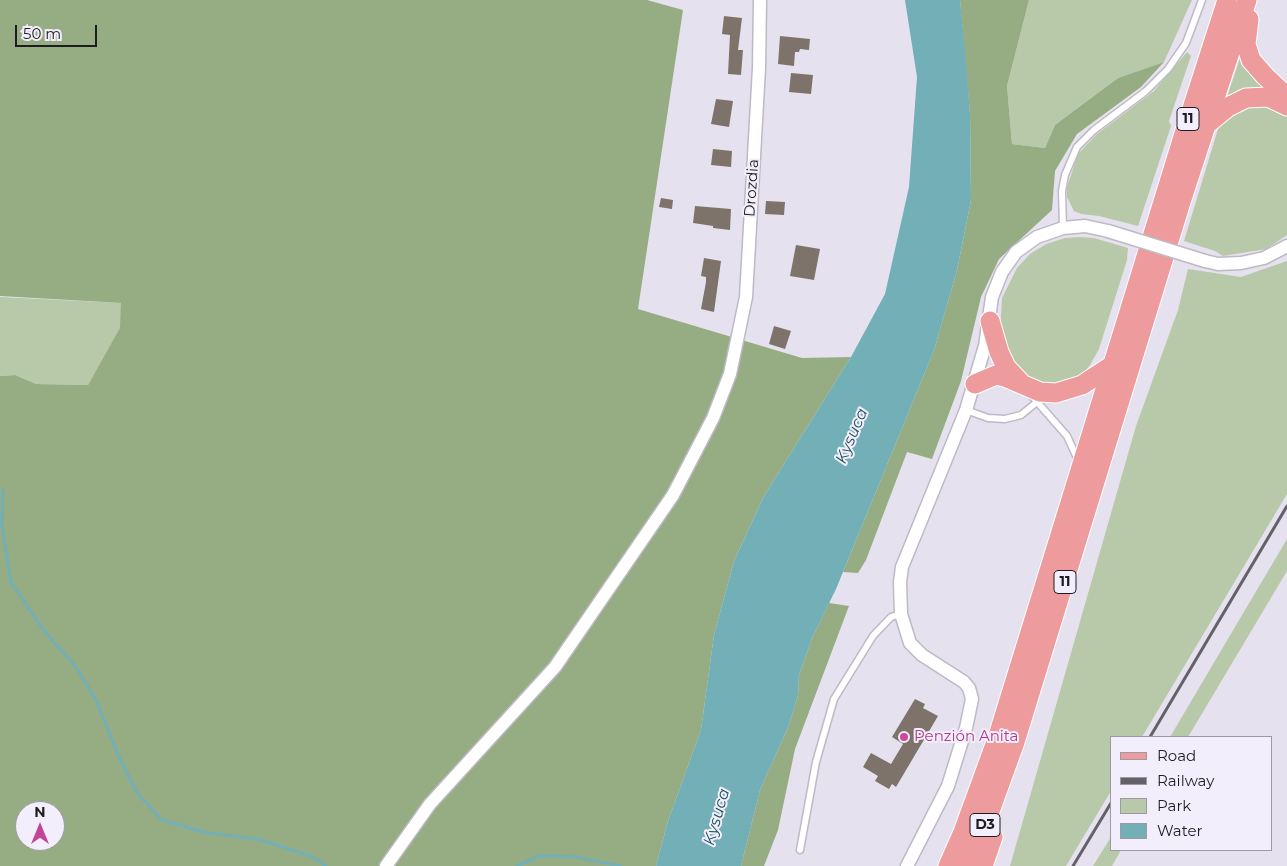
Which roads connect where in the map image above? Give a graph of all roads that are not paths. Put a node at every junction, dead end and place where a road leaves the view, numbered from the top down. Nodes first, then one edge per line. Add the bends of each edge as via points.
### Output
1 (760, 0) edge
2 (1202, 0) edge
3 (1228, 0) edge
4 (1247, 0) edge
5 (1256, 0) edge
6 (1287, 97) edge
7 (1287, 106) edge
8 (1205, 126) junction
9 (1063, 228) junction
10 (1287, 246) edge
11 (990, 321) junction
12 (1111, 366) junction
13 (1021, 383) junction
14 (975, 384) junction
15 (1038, 402) junction
16 (966, 410) junction
17 (1080, 468) junction
18 (901, 614) junction
19 (1001, 784) junction
20 (800, 850) dead end
21 (386, 866) edge
22 (907, 866) edge
23 (948, 866) edge
24 (968, 866) edge
25 (983, 866) edge

1 - 21 street, Drozdia via 746,297 730,374 714,418 673,495 556,667 430,804
2 - 9 lane via 1186,43 1168,69 1077,147 1064,175
3 - 12 main road, 11
4 - 8 main road, 11
5 - 6 main road via 1247,26 1246,44 1251,60
7 - 8 main road via 1268,97 1246,98 1228,107
8 - 19 main road, 11
9 - 10 street, bridge via 1085,226 1108,231 1218,264 1241,264 1264,258
9 - 11 street via 1037,237 1016,252 1002,272 992,297
11 - 13 main road via 1006,367
11 - 14 street
12 - 13 main road via 1082,385 1056,393 1040,392
12 - 17 main road, 11
13 - 14 main road via 996,375
13 - 15 lane
14 - 16 street
15 - 16 lane via 1021,414 1005,419 988,418
15 - 17 lane via 1067,436
16 - 18 street via 902,567
17 - 23 main road, 11 via 997,739
18 - 20 lane via 891,617 873,636 834,698 816,762
18 - 22 street via 910,644 964,682 970,688 972,699 948,786
19 - 24 main road, D3
19 - 25 main road via 1005,801

